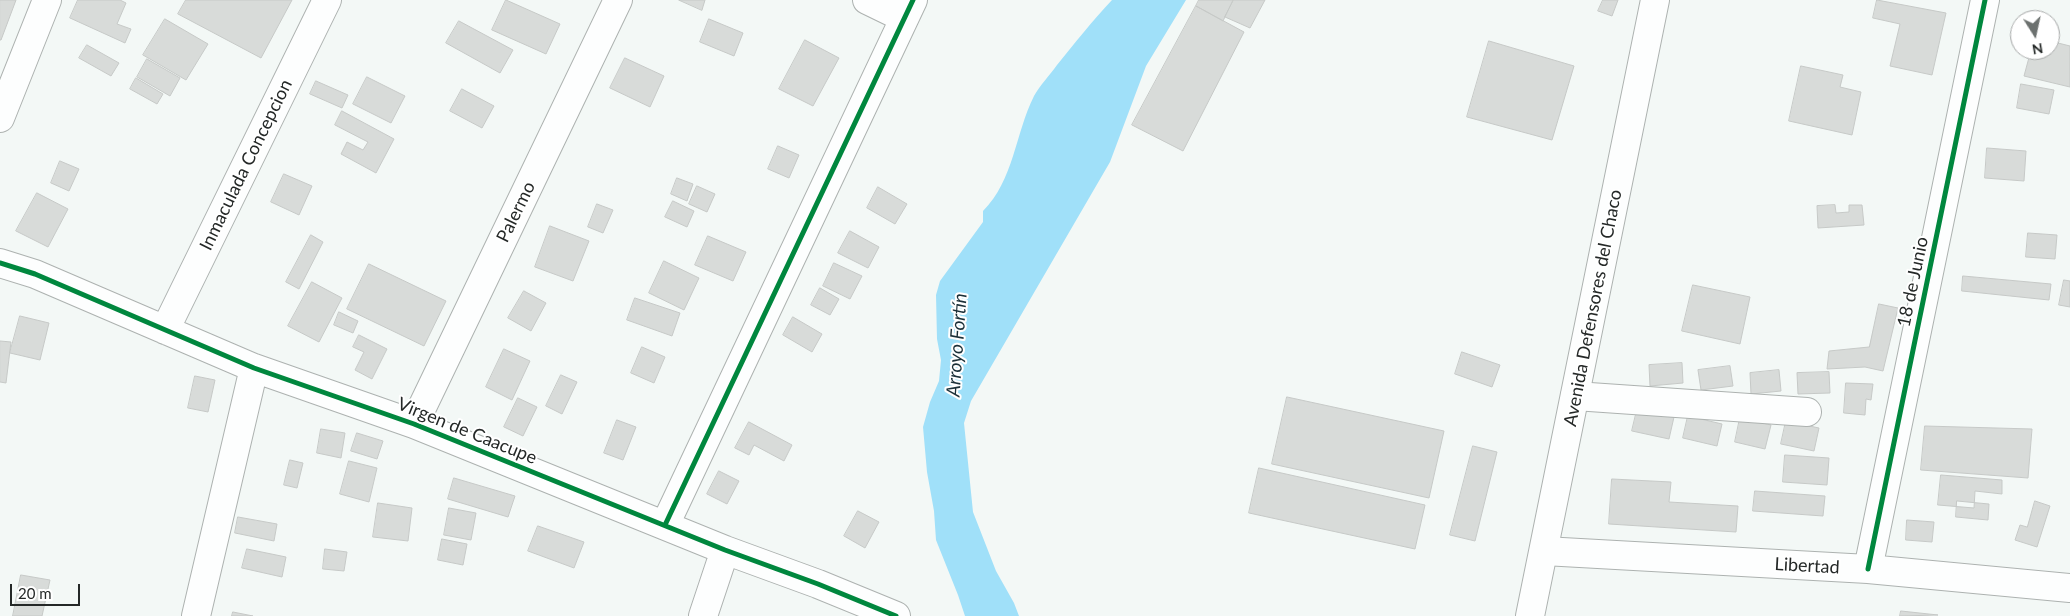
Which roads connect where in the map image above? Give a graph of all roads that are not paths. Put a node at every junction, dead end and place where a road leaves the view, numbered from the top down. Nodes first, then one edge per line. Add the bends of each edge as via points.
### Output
1 (48, 0) edge
2 (327, 0) edge
3 (618, 0) edge
4 (867, 0) edge
5 (1655, 0) edge
6 (1985, 0) edge
7 (908, 9) edge
8 (9, 70) edge
9 (0, 118) edge
10 (0, 264) edge
11 (165, 330) junction
12 (254, 368) junction
13 (1575, 396) junction
14 (1807, 412) dead end
15 (414, 424) junction
16 (665, 526) junction
17 (724, 550) junction
18 (1544, 551) junction
19 (1868, 569) junction
20 (2070, 588) edge
21 (196, 616) edge
22 (703, 616) edge
23 (896, 616) edge
24 (1530, 616) edge

1 - 8 street
2 - 11 street, Inmaculada Concepcion
3 - 15 street, Palermo
4 - 7 street
5 - 13 street, Avenida Defensores del Chaco
6 - 19 street, 18 de Junio
7 - 16 street
8 - 9 street
10 - 11 street, Virgen de Caacupe via 35,274
11 - 12 street, Virgen de Caacupe
12 - 15 street, Virgen de Caacupe
12 - 21 street
13 - 14 street
13 - 18 street, Avenida Defensores del Chaco
15 - 16 street, Virgen de Caacupe
16 - 17 street, Virgen de Caacupe
17 - 22 street
17 - 23 street, Virgen de Caacupe
18 - 19 street, Libertad
18 - 24 street, Avenida Defensores del Chaco
19 - 20 street, Libertad

